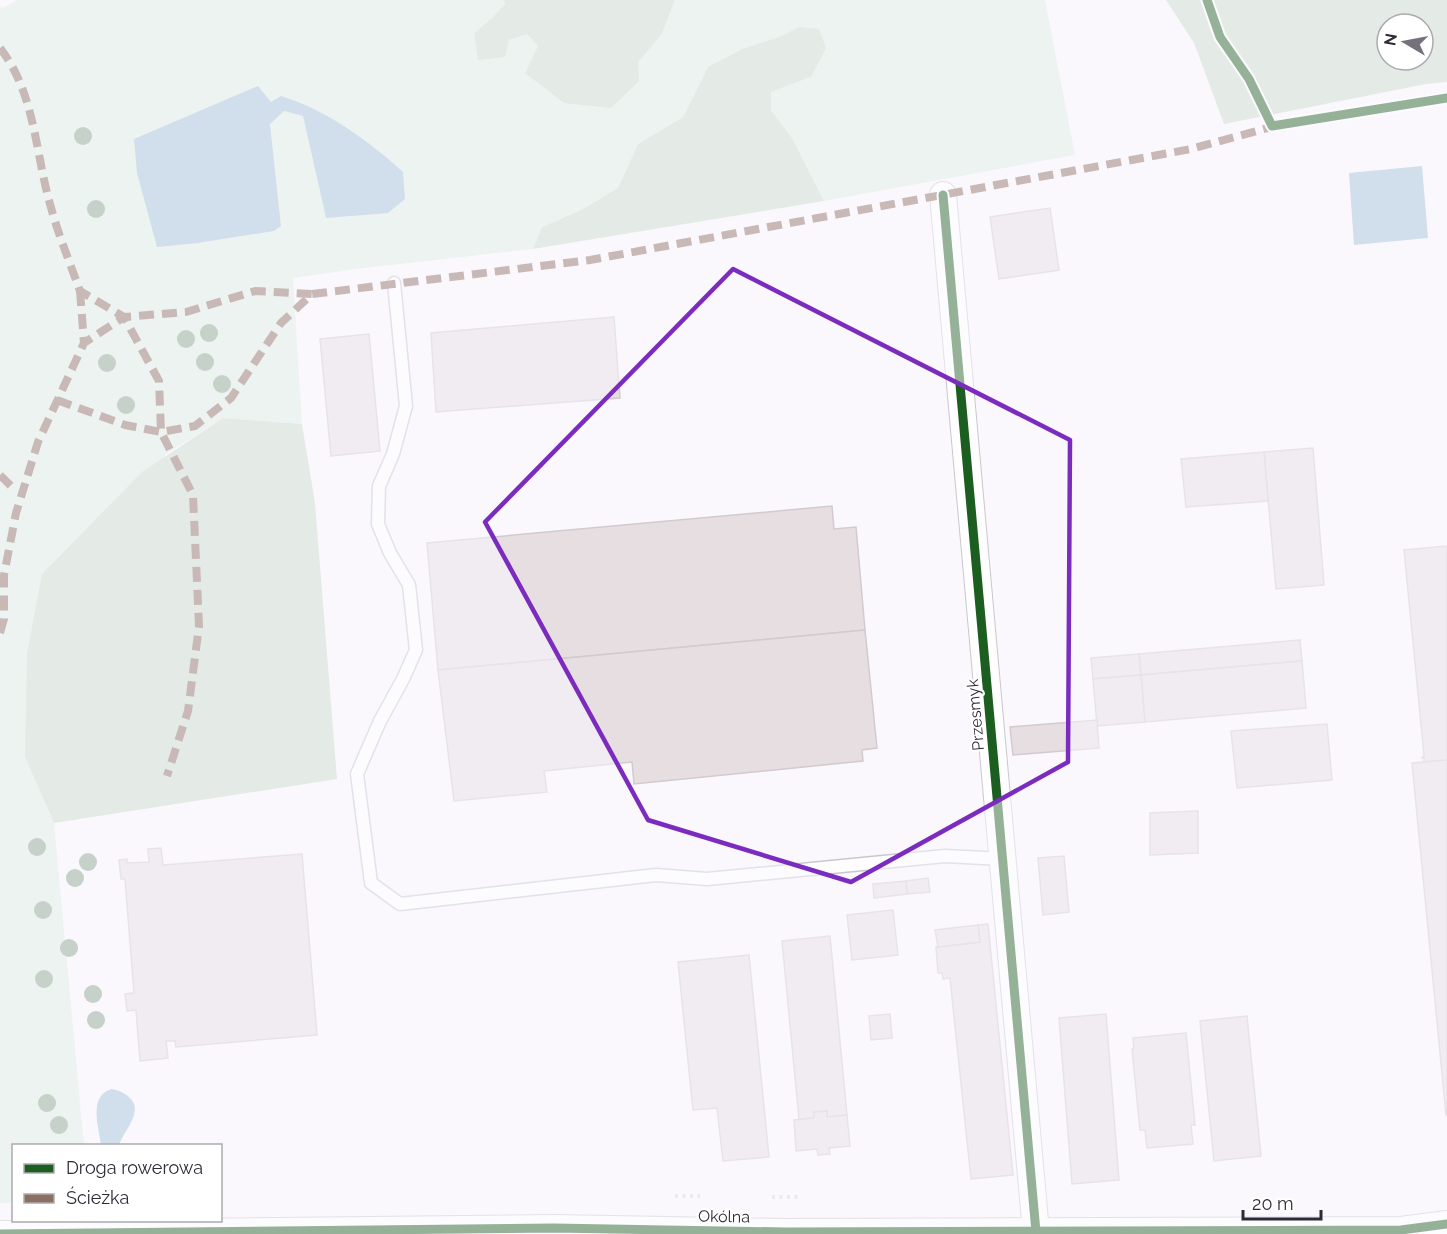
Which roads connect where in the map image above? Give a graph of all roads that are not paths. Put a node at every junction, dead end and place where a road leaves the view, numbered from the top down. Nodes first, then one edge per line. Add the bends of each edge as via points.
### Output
1 (943, 195) dead end
2 (394, 283) dead end
3 (1003, 859) junction
4 (1447, 1224) edge
5 (589, 1231) edge
6 (1036, 1232) junction
7 (0, 1234) edge

1 - 3 street, Przesmyk
2 - 3 lane via 406,406 393,454 379,486 378,524 410,585 416,650 357,774 371,883 400,904 656,875 707,879 945,856
3 - 6 street, Przesmyk
4 - 6 street, Okólna via 1401,1230
5 - 6 street, Okólna
5 - 7 street, Okólna

